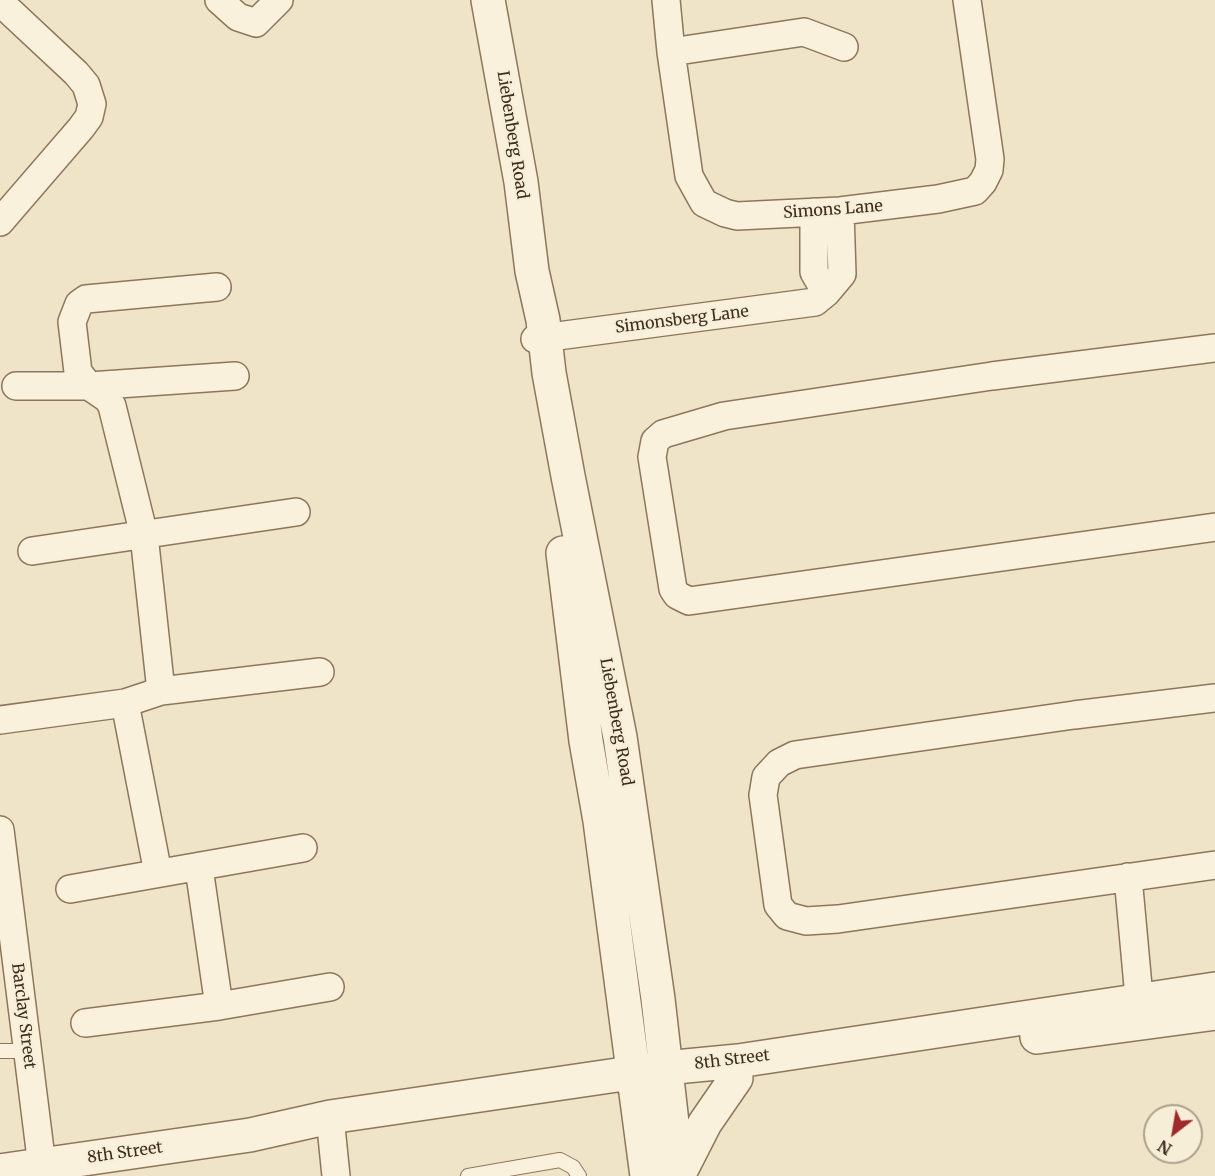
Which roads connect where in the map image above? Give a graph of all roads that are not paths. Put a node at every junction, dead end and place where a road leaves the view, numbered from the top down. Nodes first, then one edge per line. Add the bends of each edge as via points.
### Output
1 (219, 0) edge
2 (279, 0) edge
3 (488, 0) edge
4 (666, 0) edge
5 (967, 0) edge
6 (0, 2) edge
7 (844, 47) dead end
8 (671, 51) junction
9 (827, 212) junction
10 (0, 222) edge
11 (217, 287) dead end
12 (540, 338) junction
13 (1215, 348) edge
14 (235, 376) dead end
15 (15, 386) dead end
16 (89, 386) junction
17 (296, 512) dead end
18 (1215, 527) edge
19 (144, 535) junction
20 (32, 551) dead end
21 (320, 672) dead end
22 (160, 691) junction
23 (1215, 699) edge
24 (125, 703) junction
25 (0, 720) edge
26 (0, 830) edge
27 (303, 848) dead end
28 (1215, 865) edge
29 (199, 868) junction
30 (158, 873) junction
31 (1128, 877) junction
32 (70, 890) dead end
33 (330, 987) dead end
34 (1215, 989) edge
35 (658, 999) junction
36 (219, 1006) junction
37 (1141, 1012) junction
38 (1215, 1013) edge
39 (85, 1023) dead end
40 (0, 1051) edge
41 (28, 1051) junction
42 (737, 1070) junction
43 (667, 1077) junction
44 (634, 1081) junction
45 (331, 1125) junction
46 (42, 1166) junction
47 (0, 1171) edge
48 (336, 1176) edge
49 (468, 1176) edge
50 (579, 1176) edge
51 (647, 1176) edge
52 (678, 1176) edge

1 - 2 street via 238,17 256,23
3 - 12 street, Liebenberg Road via 521,182
4 - 8 street, Simons Lane
5 - 9 street, Simons Lane via 990,159 983,182 967,194
6 - 10 street via 76,73 86,85 92,104 81,128
7 - 8 street via 804,32
8 - 9 street, Simons Lane via 689,176 704,203 737,216
9 - 12 street, Simonsberg Lane via 814,272 826,293 815,302
11 - 16 street via 86,299 79,304 72,322 73,332 78,372
12 - 35 street, Liebenberg Road via 620,737
12 - 44 street, Liebenberg Road via 586,741
13 - 18 street via 724,416 663,434 656,441 652,457 673,589 689,601
14 - 16 street
15 - 16 street
16 - 19 street via 112,406
17 - 19 street
19 - 20 street
19 - 22 street
21 - 22 street
22 - 24 street
23 - 31 street via 795,755 779,763 766,777 763,795 778,905 787,916 806,921 838,919
24 - 25 street
24 - 30 street
26 - 41 street, Barclay Street
27 - 29 street
28 - 31 street
29 - 30 street
29 - 36 street
30 - 32 street
31 - 37 street
33 - 36 street
34 - 37 street, 8th Street
35 - 42 street via 675,1035
35 - 43 street, Liebenberg Road
36 - 39 street
37 - 38 street, 8th Street
37 - 42 street, 8th Street
40 - 41 lane
41 - 46 street, Barclay Street
42 - 43 street, 8th Street
42 - 52 street
43 - 44 street, 8th Street
43 - 52 street, Liebenberg Road
44 - 45 street, 8th Street
44 - 51 street, Liebenberg Road
45 - 46 street, 8th Street
45 - 48 street
46 - 47 street, 8th Street
49 - 50 lane via 560,1160 573,1167

